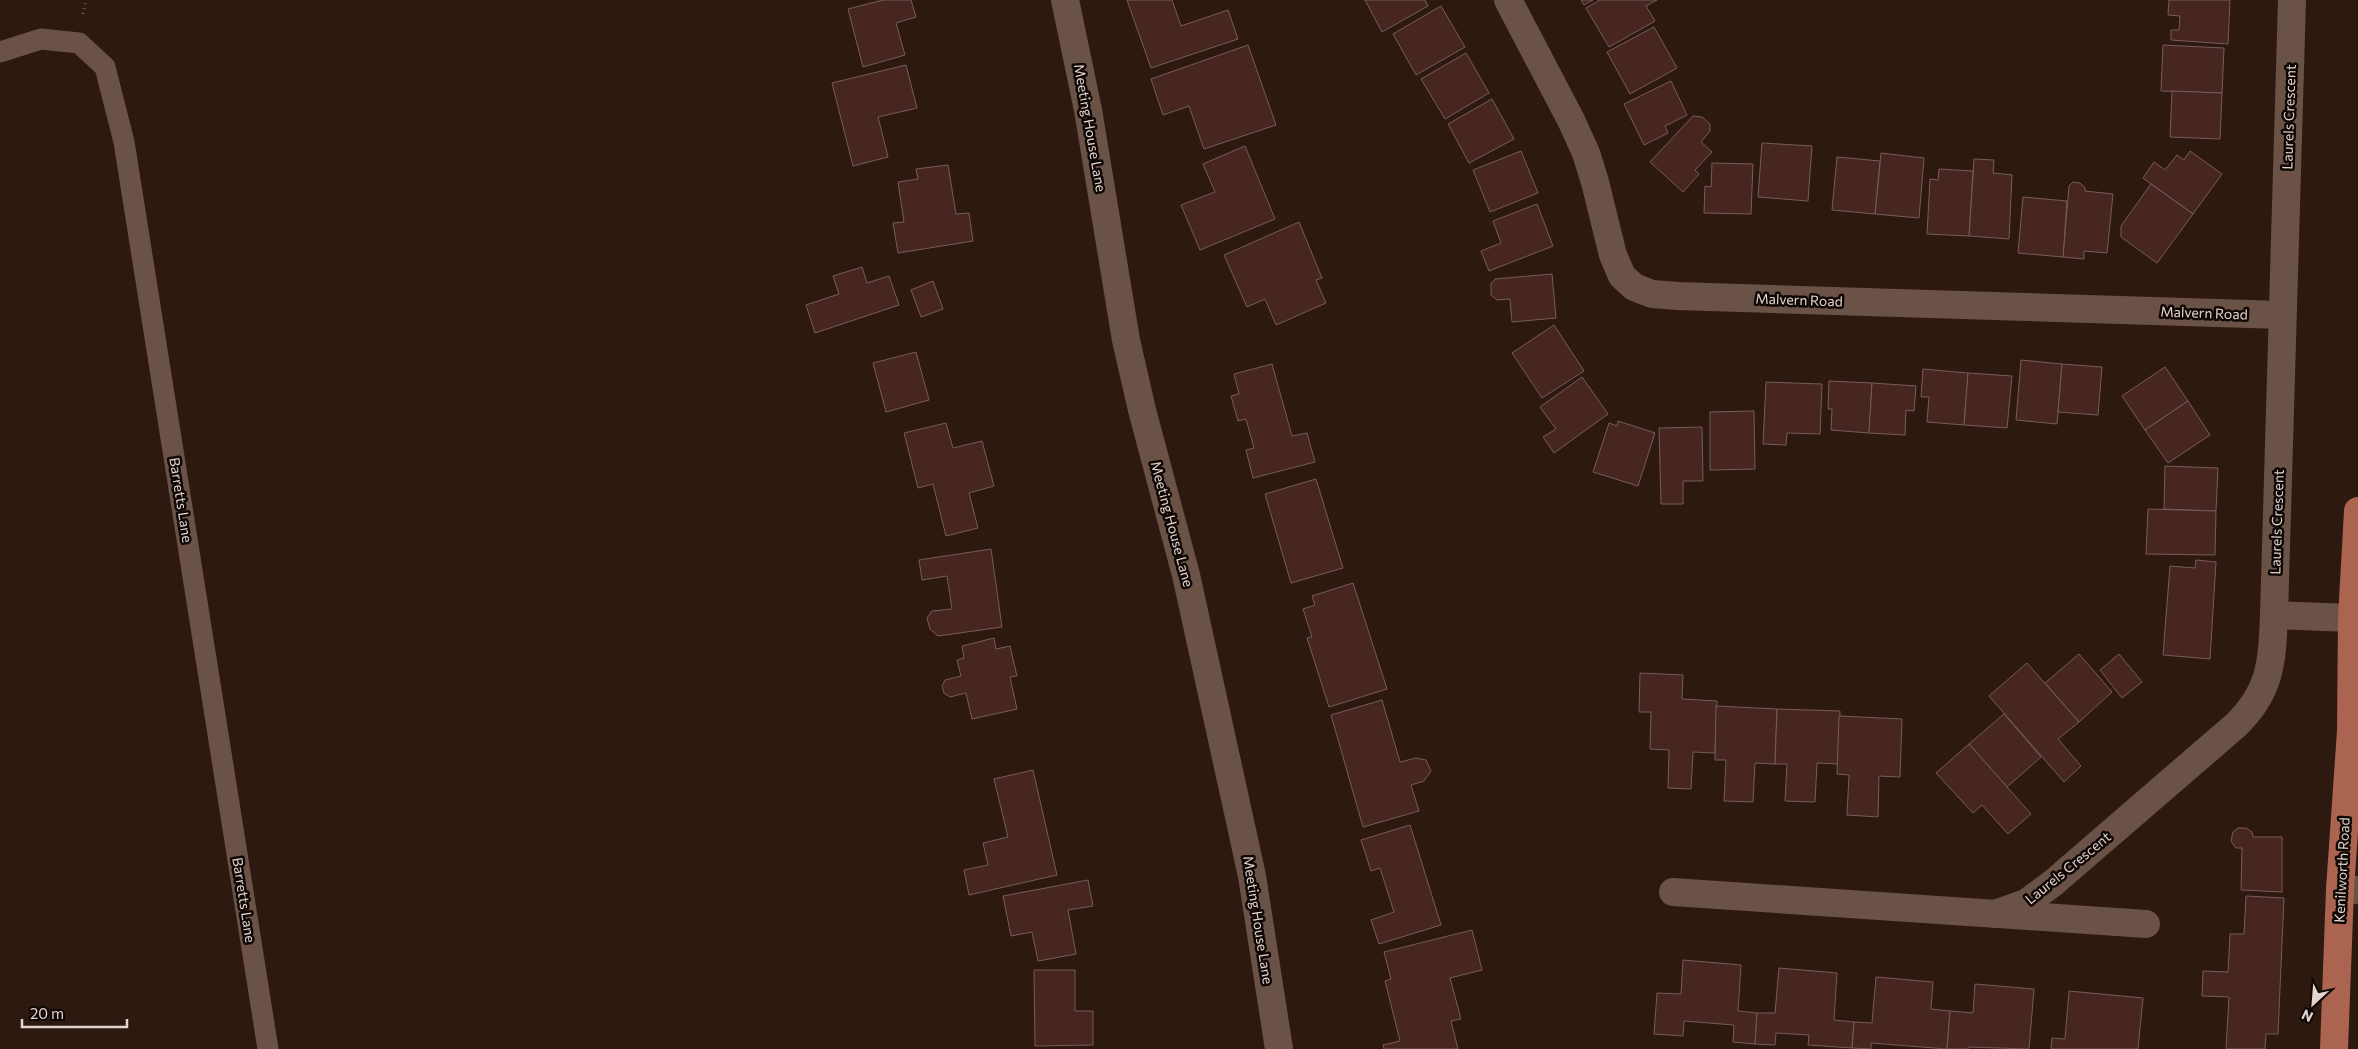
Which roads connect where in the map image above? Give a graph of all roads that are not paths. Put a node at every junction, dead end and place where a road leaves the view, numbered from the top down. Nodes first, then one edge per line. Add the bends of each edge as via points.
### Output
1 (1065, 0) edge
2 (1508, 0) edge
3 (2292, 0) edge
4 (0, 52) edge
5 (2282, 315) junction
6 (2358, 511) edge
7 (2274, 615) junction
8 (2352, 618) junction
9 (2349, 889) edge
10 (1673, 892) dead end
11 (1995, 914) junction
12 (2146, 924) dead end
13 (268, 1049) edge
14 (1279, 1049) edge
15 (2334, 1049) edge

1 - 14 street, Meeting House Lane via 1088,110 1126,340 1188,584 1250,867
2 - 5 street, Malvern Road via 1578,136 1595,182 1612,255 1622,276 1634,287 1652,294 1678,296
3 - 5 street, Laurels Crescent
4 - 13 lane, Barretts Lane via 41,39 78,43 105,67 124,142
5 - 7 street, Laurels Crescent
6 - 8 highway, Kenilworth Road
7 - 8 street
7 - 11 street, Laurels Crescent via 2272,658 2266,684 2248,713 2053,883 2026,903
8 - 9 highway, Kenilworth Road
9 - 15 highway, Kenilworth Road
10 - 11 street, Laurels Crescent
11 - 12 street, Laurels Crescent

